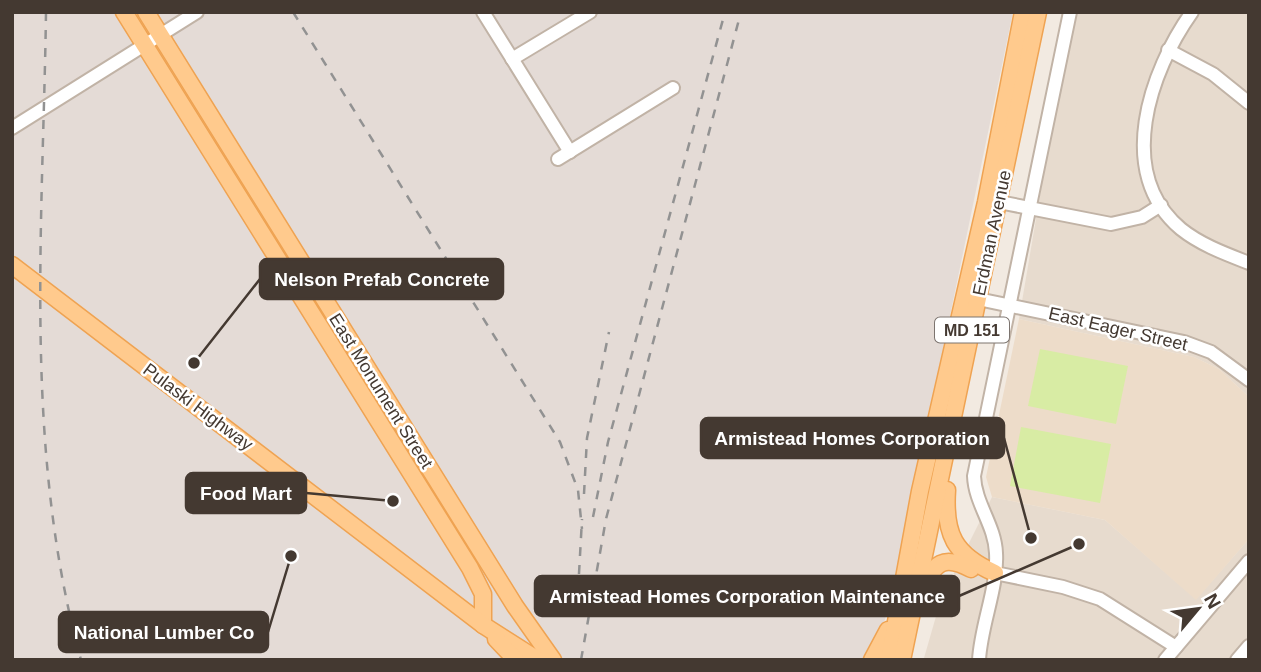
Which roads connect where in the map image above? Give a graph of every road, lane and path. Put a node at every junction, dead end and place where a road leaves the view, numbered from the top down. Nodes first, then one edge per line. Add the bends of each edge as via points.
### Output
1 (124, 12) edge
2 (146, 12) edge
3 (197, 12) edge
4 (483, 12) edge
5 (590, 12) edge
6 (1023, 12) edge
7 (1038, 12) edge
8 (1070, 12) edge
9 (1192, 12) edge
10 (160, 35) junction
11 (144, 45) junction
12 (1168, 50) junction
13 (512, 59) junction
14 (673, 88) dead end
15 (1249, 103) edge
16 (12, 128) edge
17 (999, 202) junction
18 (1161, 205) junction
19 (1029, 210) junction
20 (1249, 263) edge
21 (12, 265) edge
22 (978, 299) junction
23 (1010, 305) junction
24 (1249, 380) edge
25 (952, 423) junction
26 (1249, 561) edge
27 (995, 573) junction
28 (916, 601) junction
29 (899, 609) junction
30 (484, 625) junction
31 (1249, 646) edge
32 (1176, 648) junction
33 (904, 656) edge
34 (516, 660) edge
35 (538, 660) edge
36 (553, 660) edge
37 (872, 660) edge
38 (889, 660) edge
39 (979, 660) edge
40 (1165, 660) edge
41 (1237, 660) edge

1 - 11 main road, East Monument Street
2 - 10 main road, East Monument Street
3 - 10 street
4 - 13 street
5 - 13 street
6 - 29 main road, Erdman Avenue / MD 151
7 - 17 main road, Erdman Avenue / MD 151
8 - 19 street, Erdman Avenue
9 - 12 street
10 - 11 street
10 - 36 main road, East Monument Street
11 - 16 street
11 - 30 main road, East Monument Street via 470,568 483,594
12 - 15 street via 1213,75
12 - 18 street via 1153,91 1143,143 1147,171
13 - 14 street via 564,155
17 - 19 street
17 - 22 main road, Erdman Avenue / MD 151
18 - 19 street via 1121,223
18 - 20 street via 1190,235
19 - 23 street, Erdman Avenue
21 - 30 main road, Pulaski Highway
22 - 23 street, East Eager Street
22 - 25 main road, Erdman Avenue / MD 151
23 - 24 street, East Eager Street via 1184,342 1211,352
23 - 27 street, Erdman Avenue via 974,476 995,542
25 - 27 main road via 948,530 967,559
25 - 28 main road, Erdman Avenue / MD 151
26 - 32 street
27 - 28 main road via 945,561 934,570
27 - 32 street via 1100,600
27 - 39 street, Erdman Avenue
28 - 33 main road, Erdman Avenue / MD 151
29 - 37 main road
29 - 38 main road, Erdman Avenue / MD 151
30 - 34 main road, Pulaski Highway
30 - 35 main road, Pulaski Highway
31 - 41 street
32 - 40 street

